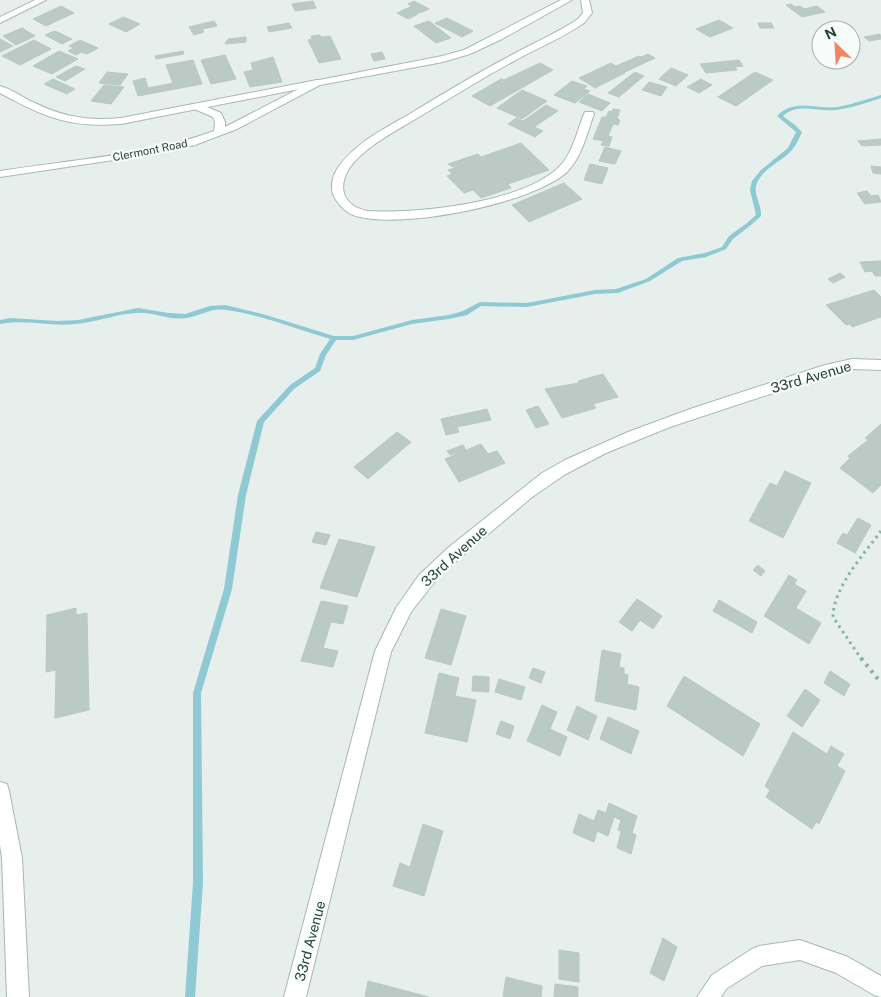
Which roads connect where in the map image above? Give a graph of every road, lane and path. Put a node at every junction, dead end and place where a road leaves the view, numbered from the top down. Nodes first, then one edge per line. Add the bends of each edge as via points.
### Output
1 (42, 0) edge
2 (568, 0) edge
3 (585, 0) edge
4 (0, 20) edge
5 (317, 83) junction
6 (0, 89) edge
7 (196, 106) junction
8 (589, 114) dead end
9 (219, 133) junction
10 (0, 174) edge
11 (881, 364) edge
12 (881, 531) edge
13 (881, 683) edge
14 (0, 791) edge
15 (881, 988) edge
16 (18, 997) edge
17 (295, 997) edge
18 (708, 997) edge

1 - 4 street
2 - 5 street, Clermont Road via 467,52
3 - 8 street via 588,13 581,21 391,129 358,154 344,168 337,189 348,207 369,215 392,216 490,202 513,195 563,169
5 - 7 street, Clermont Road
5 - 9 street, Clermont Road
6 - 7 street, Clermont Road via 54,116 79,122 121,121
7 - 9 street via 217,115
9 - 10 street, Clermont Road via 154,151
11 - 17 street, 33rd Avenue via 852,364 830,369 642,431 569,464 517,501 428,576 396,621 383,652
12 - 13 path via 846,579 833,609 833,617
14 - 16 street via 12,858
15 - 18 street via 841,964 800,950 759,956 718,982

